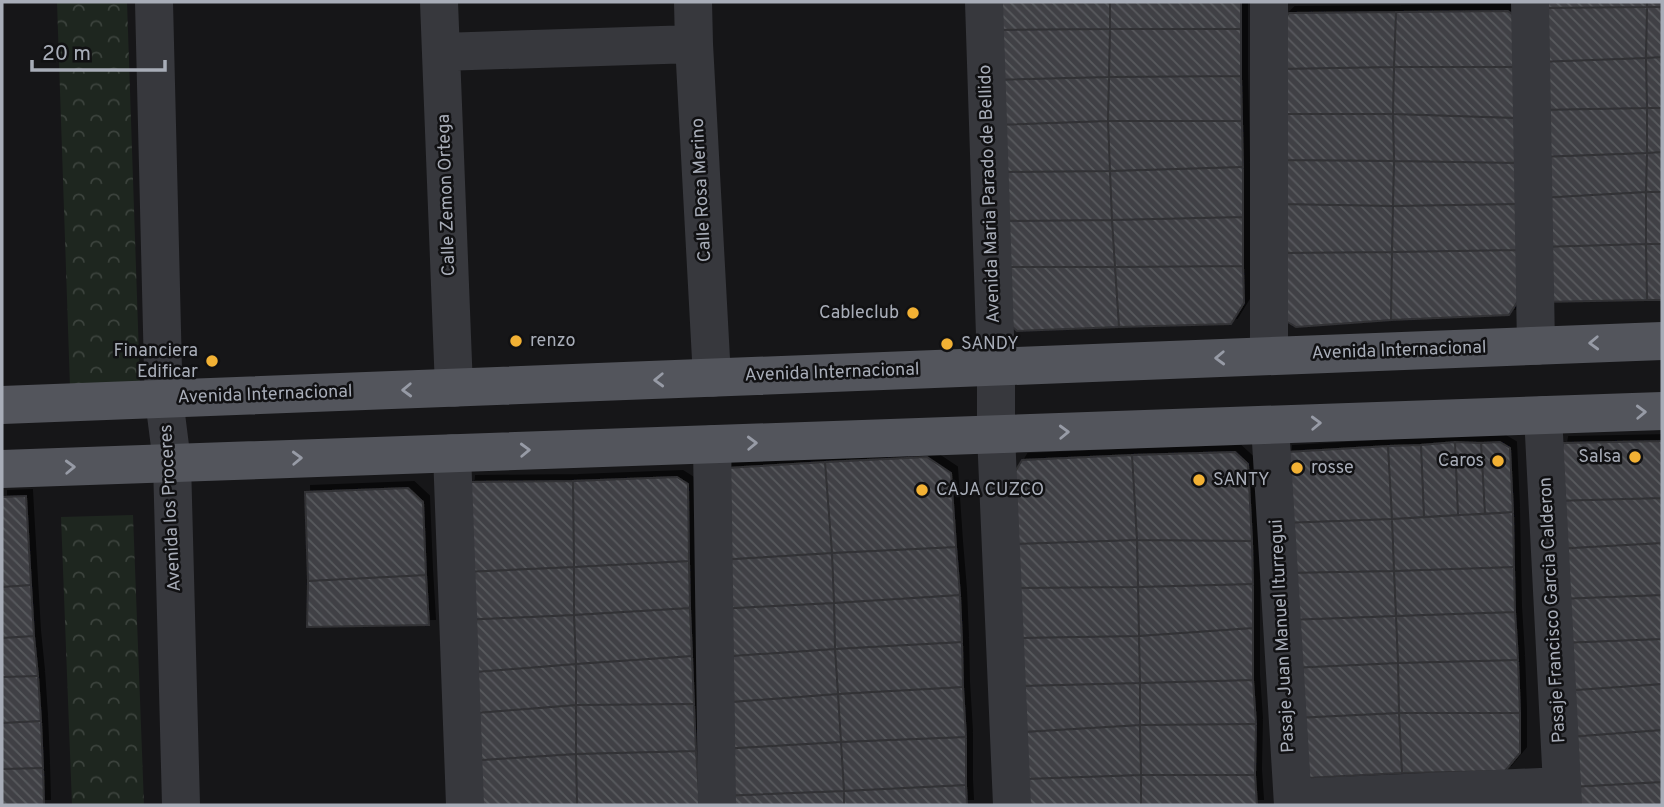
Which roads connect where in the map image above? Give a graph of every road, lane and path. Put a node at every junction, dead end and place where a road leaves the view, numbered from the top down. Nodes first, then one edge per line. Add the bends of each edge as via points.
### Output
1 (154, 2) edge
2 (439, 2) edge
3 (693, 2) edge
4 (984, 2) edge
5 (1269, 2) edge
6 (1530, 2) edge
7 (694, 44) junction
8 (441, 52) junction
9 (1662, 341) edge
10 (1536, 346) junction
11 (1269, 356) junction
12 (996, 366) junction
13 (712, 378) junction
14 (454, 388) junction
15 (164, 399) junction
16 (2, 405) edge
17 (1662, 411) edge
18 (1543, 415) junction
19 (1270, 425) junction
20 (996, 434) junction
21 (712, 444) junction
22 (452, 453) junction
23 (172, 463) junction
24 (2, 469) edge
25 (1563, 796) edge
26 (1293, 801) edge
27 (181, 805) edge
28 (465, 805) edge
29 (717, 805) edge
30 (1013, 805) edge

1 - 15 street, Avenida los Proceres
2 - 8 street, Calle Zemon Ortega
3 - 7 street, Calle Rosa Merino
4 - 12 street, Avenida Maria Parado de Bellido
5 - 11 street
6 - 10 street
7 - 8 street
7 - 13 street, Calle Rosa Merino
8 - 14 street, Calle Zemon Ortega
9 -> 10 main road, Avenida Internacional
10 - 11 main road, Avenida Internacional
11 -> 12 main road, Avenida Internacional
12 - 13 main road, Avenida Internacional
12 - 20 street, Avenida Maria Parado de Bellido
13 -> 14 main road, Avenida Internacional
14 -> 15 main road, Avenida Internacional
15 - 16 main road, Avenida Internacional
15 - 23 street, Avenida los Proceres
18 -> 17 main road
19 -> 18 main road
18 - 25 street, Pasaje Francisco Garcia Calderon
20 -> 19 main road
19 - 26 street, Pasaje Juan Manuel Iturregui
21 -> 20 main road
20 - 30 street, Avenida Maria Parado de Bellido
22 -> 21 main road
21 - 29 street
23 -> 22 main road
22 - 28 street
24 -> 23 main road
23 - 27 street, Avenida los Proceres
25 - 26 street

